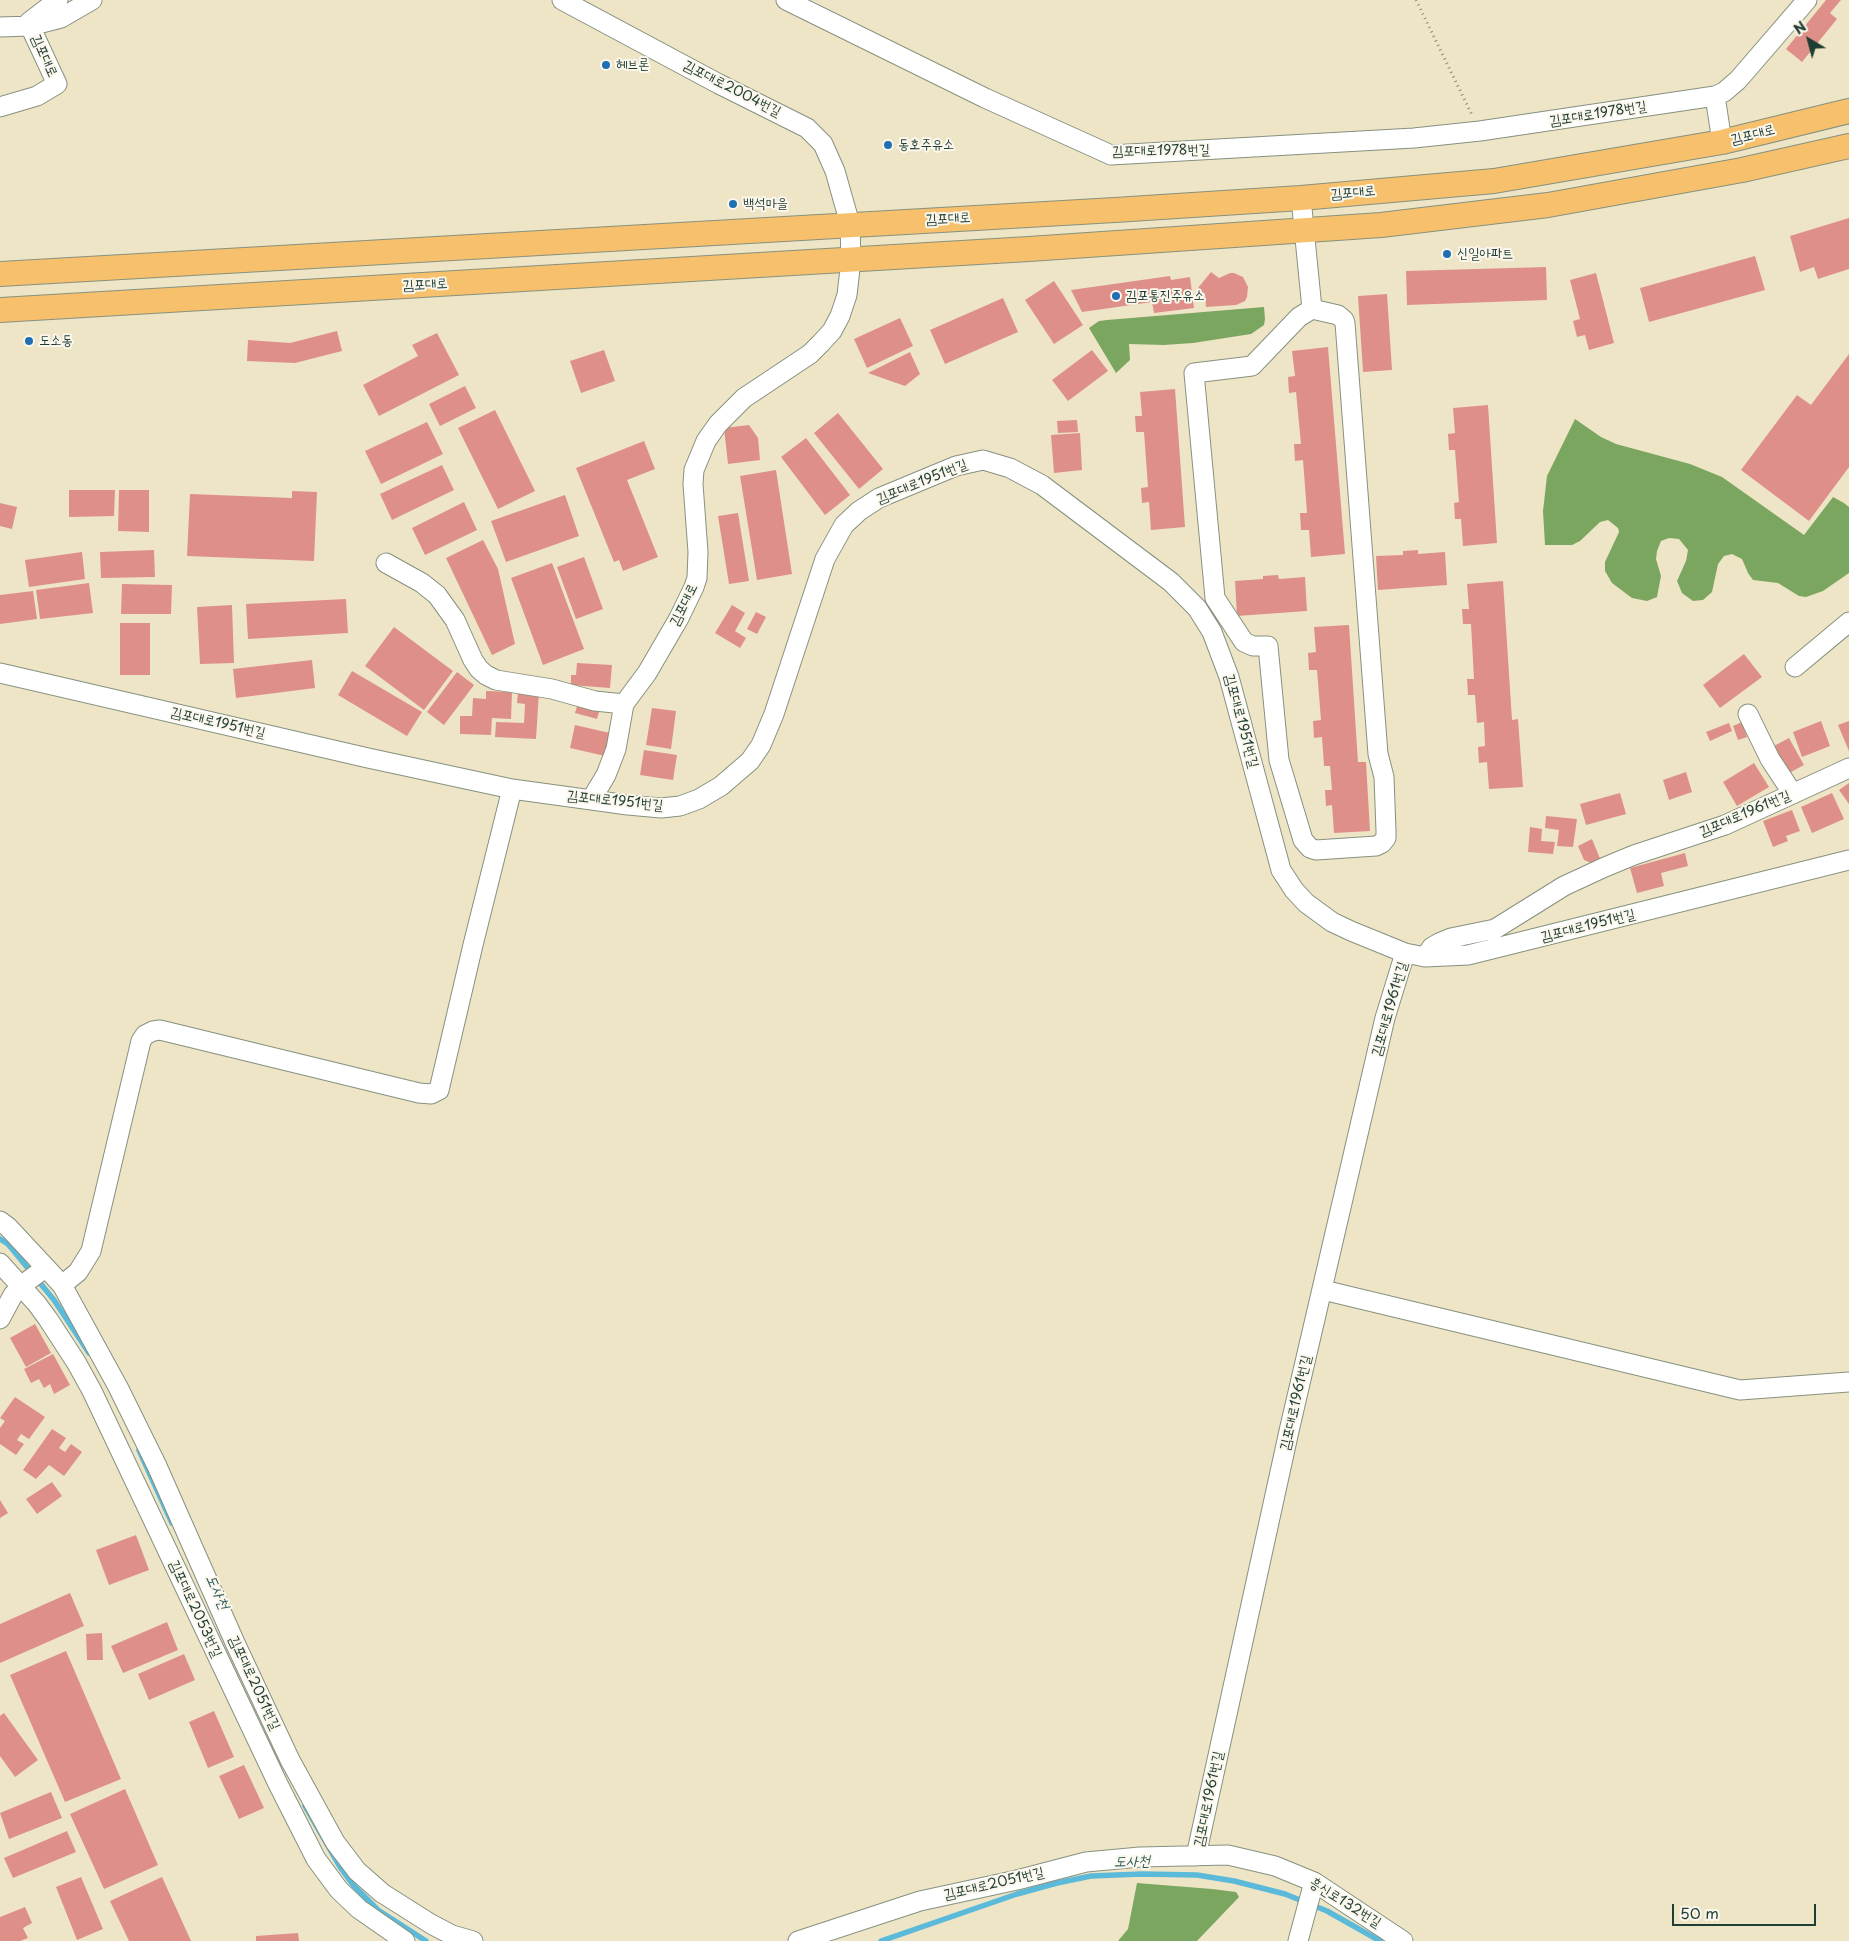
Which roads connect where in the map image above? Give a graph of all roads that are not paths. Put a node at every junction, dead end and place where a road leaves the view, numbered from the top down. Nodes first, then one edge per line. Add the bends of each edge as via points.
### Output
1 (58, 0) edge
2 (92, 0) edge
3 (562, 0) edge
4 (786, 0) edge
5 (1807, 0) edge
6 (27, 26) junction
7 (0, 27) edge
8 (1715, 96) junction
9 (0, 107) edge
10 (1849, 111) edge
11 (1722, 142) junction
12 (1849, 146) edge
13 (1301, 198) junction
14 (850, 224) junction
15 (1304, 231) junction
16 (851, 260) junction
17 (0, 274) edge
18 (1312, 309) junction
19 (0, 310) edge
20 (386, 562) dead end
21 (1849, 622) edge
22 (1795, 667) dead end
23 (0, 673) edge
24 (624, 704) junction
25 (1748, 714) dead end
26 (1849, 768) edge
27 (512, 790) junction
28 (1793, 794) junction
29 (591, 800) junction
30 (1849, 860) edge
31 (1406, 953) junction
32 (1425, 957) junction
33 (0, 1222) edge
34 (0, 1263) edge
35 (34, 1276) junction
36 (62, 1285) junction
37 (1322, 1290) junction
38 (0, 1319) edge
39 (1849, 1382) edge
40 (1196, 1856) junction
41 (1312, 1887) junction
42 (440, 1936) edge
43 (404, 1941) edge
44 (473, 1941) edge
45 (798, 1941) edge
46 (1298, 1941) edge
47 (1404, 1941) edge

1 - 6 lane
2 - 6 lane via 61,18
3 - 14 lane, 김포대로2004번길 via 807,128 823,144 835,171
4 - 8 lane, 김포대로1978번길 via 985,98 1111,155 1340,144 1480,131
5 - 8 lane via 1738,80
6 - 7 lane
6 - 9 lane, 김포대로 via 57,84 37,96
8 - 11 lane
10 - 11 main road, 김포대로
11 - 13 main road, 김포대로 via 1494,181
12 - 15 main road, 김포대로 via 1742,170 1548,205
13 - 14 main road, 김포대로
13 - 15 lane
14 - 16 lane, 김포대로
14 - 17 main road, 김포대로
15 - 16 main road, 김포대로
15 - 18 lane
16 - 19 main road, 김포대로
16 - 24 lane, 김포대로 via 846,295 832,331 810,354 744,398 706,441 694,470 693,484 697,578 679,618 647,673
18 - 18 lane via 1338,315 1345,323 1386,831 1386,838 1376,846 1316,850 1303,840 1279,760 1268,646 1244,642 1215,598 1194,372 1252,366 1299,317
20 - 24 lane via 437,595 455,620 478,669 486,675 496,680 552,689 595,701
21 - 22 lane
23 - 27 lane, 김포대로1951번길
24 - 29 lane via 616,749 606,776
25 - 28 lane via 1770,759
26 - 28 lane, 김포대로1961번길
27 - 29 lane, 김포대로1951번길
27 - 36 lane via 439,1090 431,1094 419,1092 160,1030 145,1035 91,1252 78,1272
28 - 32 lane, 김포대로1961번길 via 1725,825 1605,866 1557,890 1495,929 1451,938 1432,947
29 - 31 lane, 김포대로1951번길 via 661,808 680,806 699,799 737,773 761,745 825,559 844,525 859,510 879,498 956,466 983,460 1010,468 1042,485 1171,582 1197,608 1212,632 1229,676 1287,880 1306,902 1332,922
30 - 32 lane, 김포대로1951번길 via 1468,955
31 - 32 lane, 김포대로1951번길
31 - 37 lane, 김포대로1961번길 via 1385,1018
33 - 35 lane, 김포대로2051번길 via 8,1227
34 - 35 lane, 김포대로2053번길
35 - 36 lane, 김포대로2051번길
35 - 38 lane via 13,1296
35 - 43 lane, 김포대로2053번길 via 37,1304 63,1341 96,1399 316,1859 359,1909
36 - 42 lane, 김포대로2051번길 via 157,1466 236,1646 335,1842 367,1881
37 - 39 lane via 1740,1390
37 - 40 lane, 김포대로1961번길 via 1288,1430
40 - 41 lane, 흥신로132번길 via 1228,1855 1275,1866
40 - 45 lane, 김포대로2051번길 via 1086,1862 920,1900
41 - 46 lane
41 - 47 lane, 흥신로132번길
42 - 44 lane, 김포대로2051번길

